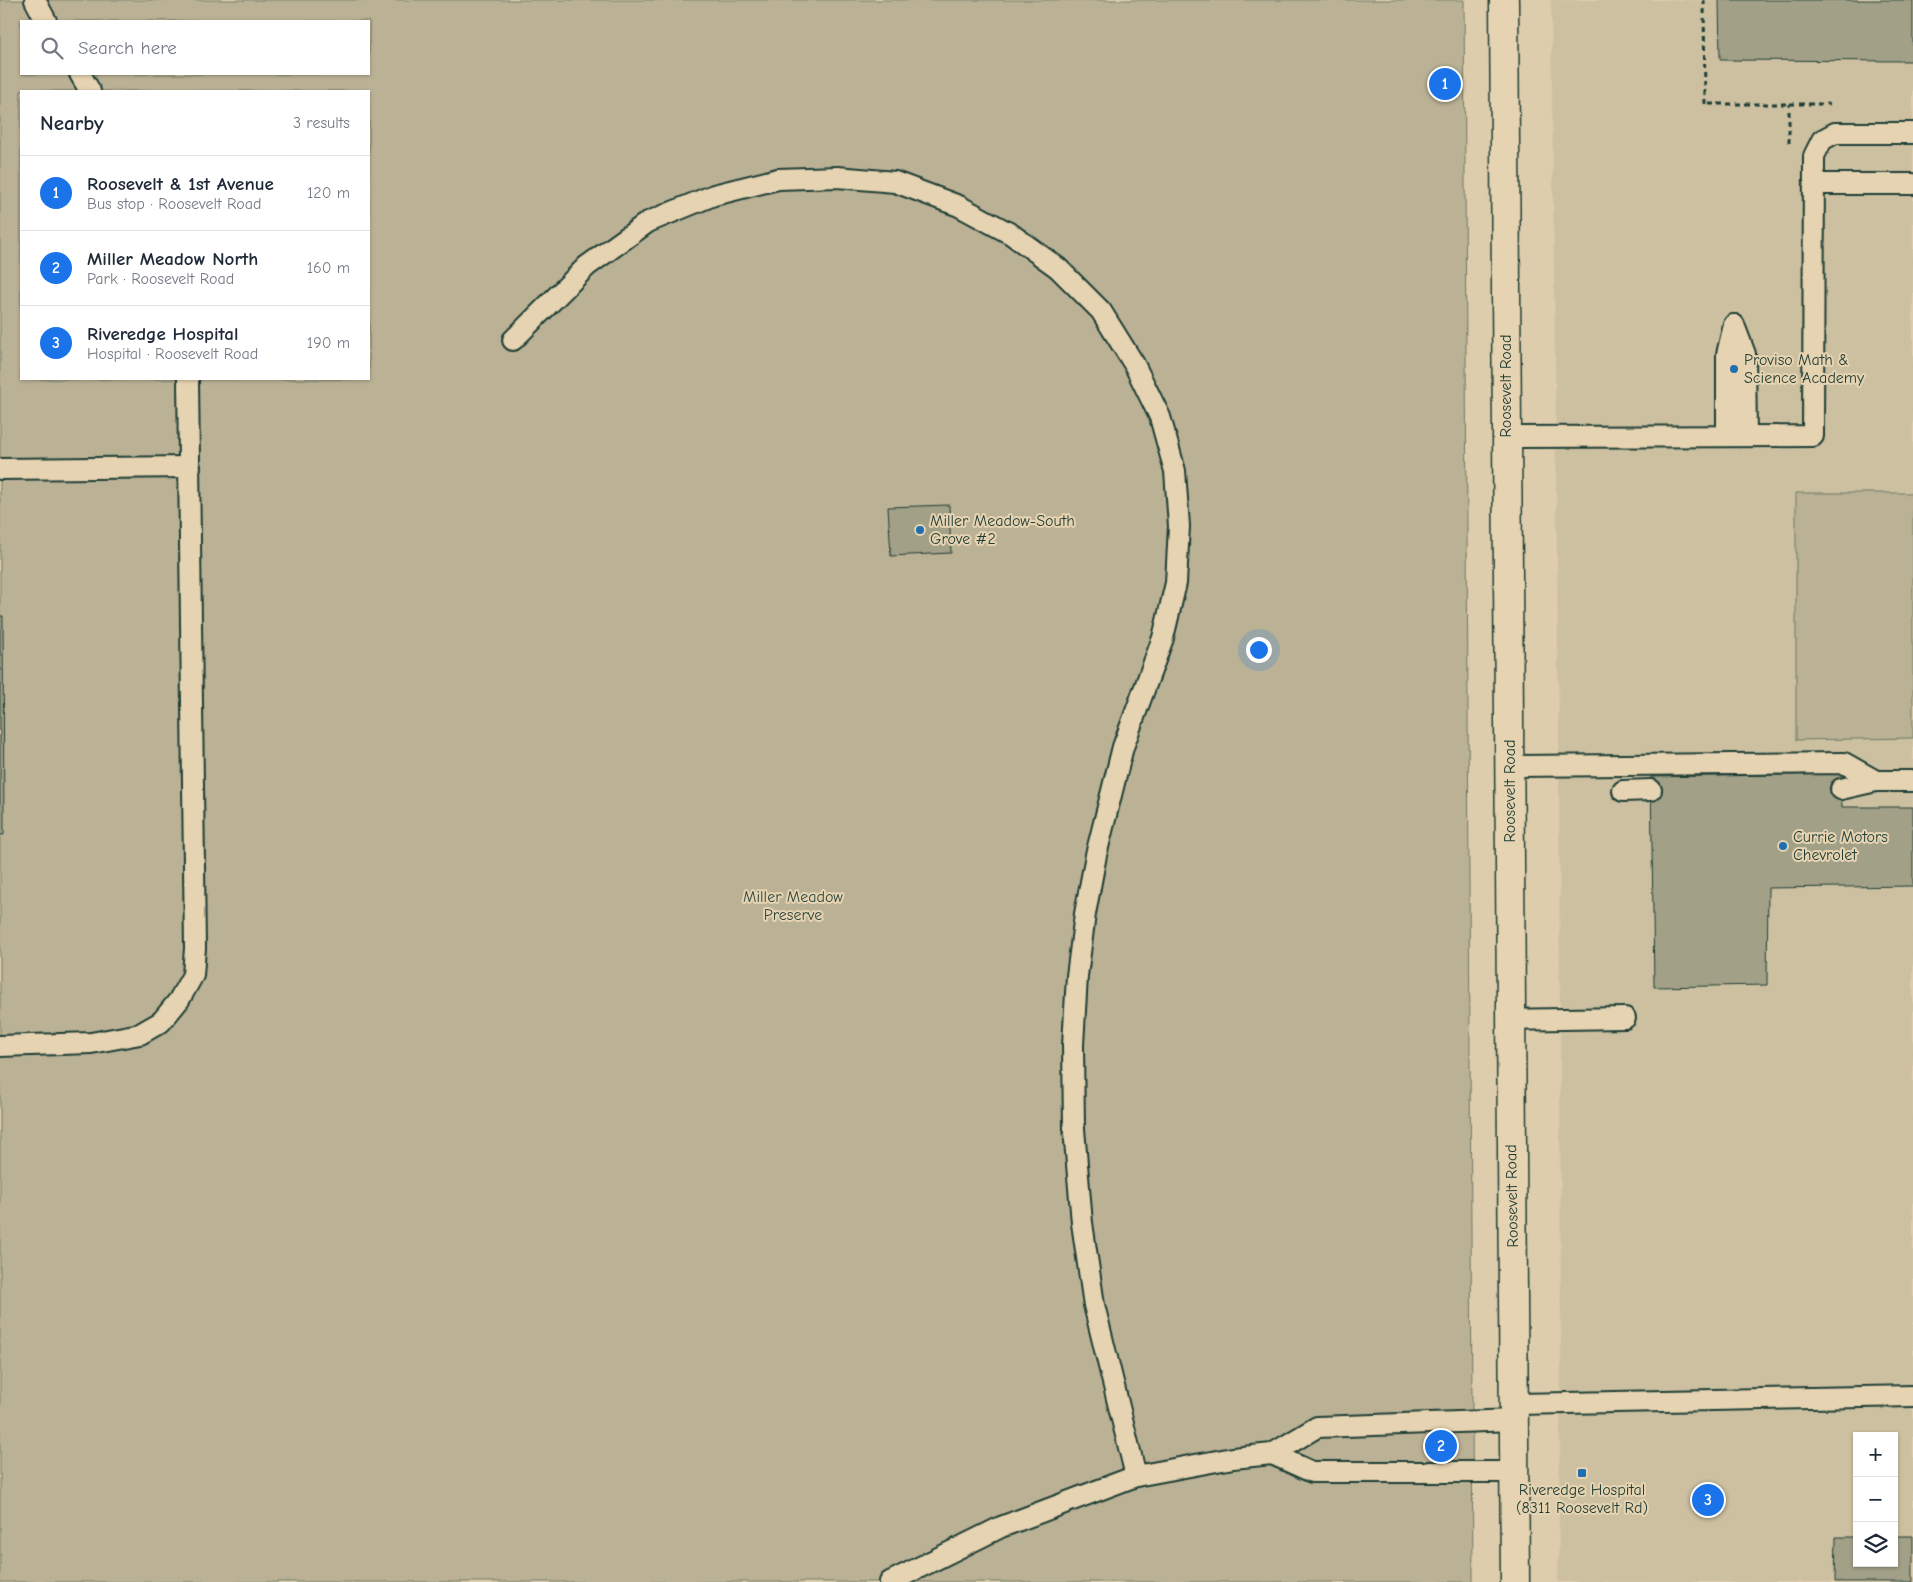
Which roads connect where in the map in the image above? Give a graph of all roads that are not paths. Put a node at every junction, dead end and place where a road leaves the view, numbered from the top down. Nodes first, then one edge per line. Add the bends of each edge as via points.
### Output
1 (35, 0) edge
2 (1504, 0) edge
3 (45, 20) edge
4 (81, 75) edge
5 (89, 90) edge
6 (1913, 133) edge
7 (1814, 184) junction
8 (1913, 184) edge
9 (513, 340) dead end
10 (188, 380) edge
11 (1507, 437) junction
12 (190, 467) junction
13 (0, 469) edge
14 (1510, 766) junction
15 (1876, 781) junction
16 (1913, 781) edge
17 (1842, 789) dead end
18 (1651, 790) dead end
19 (1622, 791) dead end
20 (1625, 1018) dead end
21 (1510, 1020) junction
22 (0, 1046) edge
23 (1913, 1396) edge
24 (1515, 1412) junction
25 (1272, 1454) junction
26 (1515, 1472) junction
27 (1136, 1476) junction
28 (890, 1582) edge
29 (1516, 1582) edge

1 - 3 lane
2 - 11 main road, Roosevelt Road
4 - 5 lane
6 - 7 lane via 1835,133 1828,136 1822,140 1814,156
7 - 8 lane
7 - 11 lane via 1813,436
9 - 27 lane via 587,266 648,222 714,195 769,182 837,177 895,182 959,206 1011,234 1058,268 1101,311 1134,364 1160,418 1174,471 1179,526 1176,583 1163,638 1123,747 1096,855 1077,976 1073,1054 1082,1223 1094,1305
10 - 12 lane
11 - 14 main road, Roosevelt Road
12 - 13 lane
12 - 22 lane via 193,975 161,1022 140,1034 91,1043
14 - 15 lane via 1844,763
14 - 21 main road, Roosevelt Road
15 - 16 lane
15 - 17 lane
18 - 19 lane
20 - 21 lane
21 - 24 main road, Roosevelt Road
23 - 24 lane
24 - 25 lane via 1316,1427
24 - 26 main road, Roosevelt Road
25 - 26 lane via 1312,1472
25 - 27 lane
26 - 29 main road, Roosevelt Road
27 - 28 lane via 1001,1527

